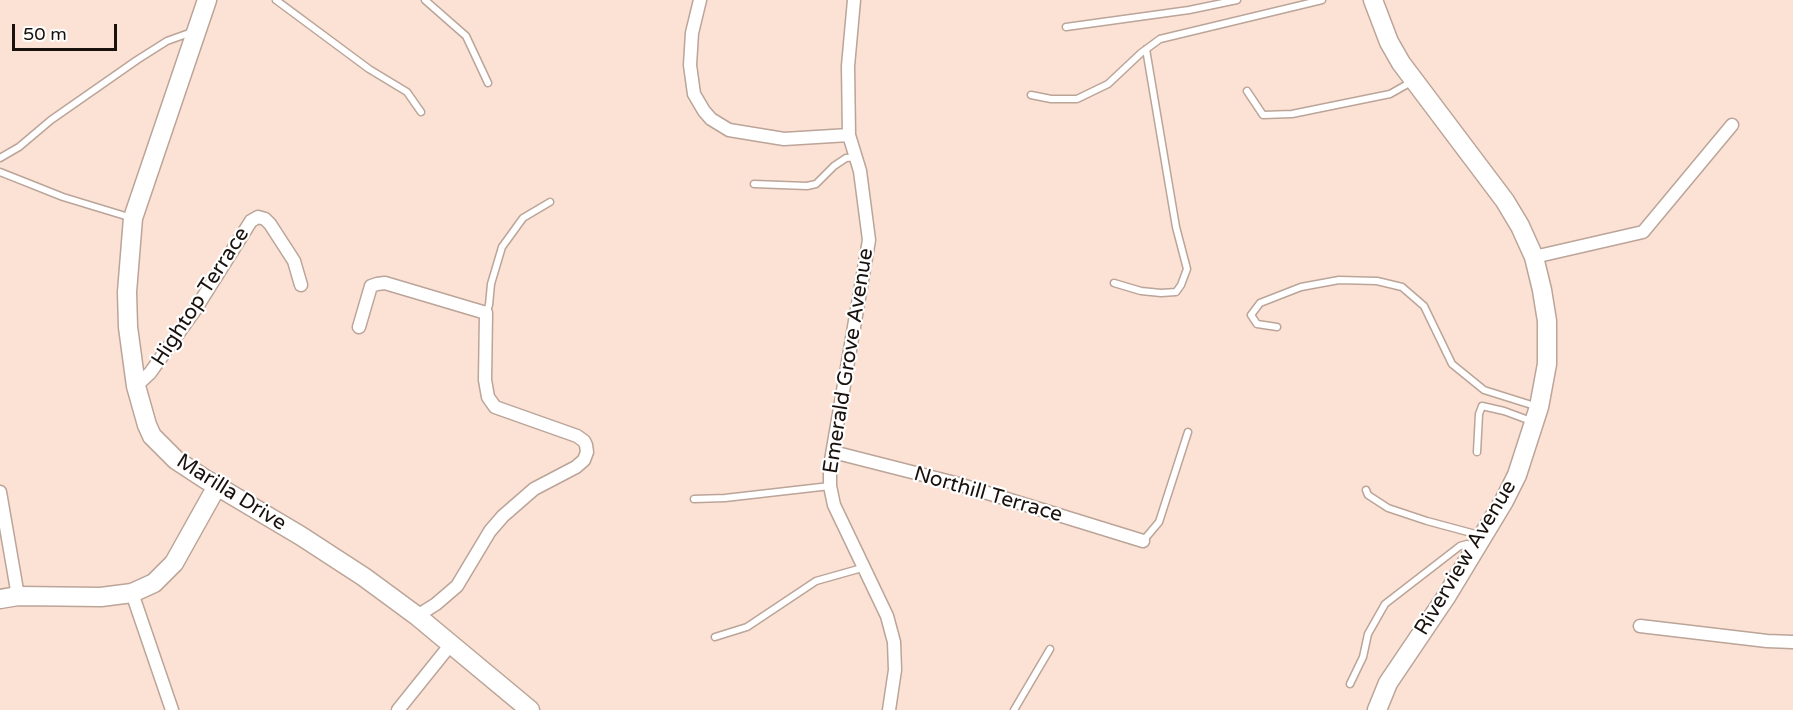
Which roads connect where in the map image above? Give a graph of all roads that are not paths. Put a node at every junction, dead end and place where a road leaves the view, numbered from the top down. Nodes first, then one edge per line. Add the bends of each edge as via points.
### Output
1 (207, 0) edge
2 (276, 0) edge
3 (425, 0) edge
4 (700, 0) edge
5 (854, 0) edge
6 (1237, 0) edge
7 (1322, 0) edge
8 (1372, 0) edge
9 (1066, 27) dead end
10 (196, 31) junction
11 (1146, 50) junction
12 (1413, 81) junction
13 (488, 83) dead end
14 (1247, 92) dead end
15 (1031, 95) dead end
16 (421, 112) dead end
17 (1732, 125) dead end
18 (849, 135) junction
19 (857, 157) junction
20 (0, 158) edge
21 (0, 172) edge
22 (754, 184) dead end
23 (550, 202) dead end
24 (133, 218) junction
25 (1534, 257) junction
26 (1114, 283) dead end
27 (301, 285) dead end
28 (486, 313) junction
29 (359, 327) dead end
30 (1276, 327) dead end
31 (136, 386) junction
32 (1537, 415) junction
33 (1188, 432) dead end
34 (832, 452) junction
35 (1477, 452) dead end
36 (217, 486) junction
37 (830, 486) junction
38 (1366, 490) dead end
39 (0, 492) edge
40 (694, 499) dead end
41 (1143, 541) joint
42 (1479, 542) junction
43 (862, 568) junction
44 (132, 593) junction
45 (9, 598) edge
46 (417, 616) junction
47 (1640, 627) dead end
48 (715, 638) dead end
49 (1793, 642) edge
50 (451, 644) junction
51 (1050, 649) dead end
52 (1350, 684) dead end
53 (172, 710) edge
54 (398, 710) edge
55 (530, 710) edge
56 (889, 710) edge
57 (1014, 710) edge
58 (1377, 710) edge

1 - 10 street, Marilla Drive
2 - 16 lane via 369,69 407,92
3 - 13 lane via 466,36
4 - 18 street via 692,33 691,75 694,94 711,119 729,130 784,139
5 - 18 street, Emerald Grove Avenue via 848,66
6 - 9 lane
7 - 11 lane via 1160,39
8 - 12 street, Riverview Avenue via 1389,42
10 - 20 lane via 167,41
10 - 24 street, Marilla Drive
11 - 15 lane via 1108,84 1077,99
11 - 26 lane via 1176,227 1187,269 1176,292 1141,291
12 - 14 lane via 1390,94 1263,116
12 - 25 street, Riverview Avenue via 1505,201
17 - 25 street via 1642,232
18 - 19 street, Emerald Grove Avenue
19 - 22 lane via 846,158 816,184
19 - 34 street, Emerald Grove Avenue via 869,240
21 - 24 lane via 63,197
23 - 28 lane via 523,218 502,247
24 - 31 street, Marilla Drive via 126,292
25 - 32 street, Riverview Avenue via 1547,321 1547,364
27 - 31 street, Hightop Terrace via 294,261 270,224 258,217 251,221 195,310 150,373
28 - 29 street via 385,283 371,286
28 - 46 street via 485,380 488,397 495,407 577,436 584,441 587,452 576,467 534,489 503,516 457,586
30 - 32 lane via 1257,324 1251,315 1260,303 1301,287 1339,279 1402,287 1424,306 1452,364 1484,390
31 - 36 street, Marilla Drive via 152,436 176,460
32 - 35 lane via 1482,406
32 - 42 street, Riverview Avenue via 1517,474
33 - 41 lane via 1159,522
34 - 37 street, Emerald Grove Avenue
34 - 41 street, Northill Terrace via 954,483
36 - 44 street via 174,563 153,583
36 - 46 street, Marilla Drive via 301,536
37 - 40 lane
37 - 43 street, Emerald Grove Avenue via 834,505
38 - 42 lane via 1388,508
39 - 45 street
42 - 52 lane via 1460,546 1385,604 1368,634 1363,657
42 - 58 street, Riverview Avenue via 1388,683
43 - 48 lane via 816,581 747,627
43 - 56 street, Emerald Grove Avenue via 894,642 895,670
44 - 45 street
44 - 53 street
46 - 50 street, Marilla Drive
47 - 49 street
50 - 54 street
50 - 55 street, Marilla Drive
51 - 57 lane

